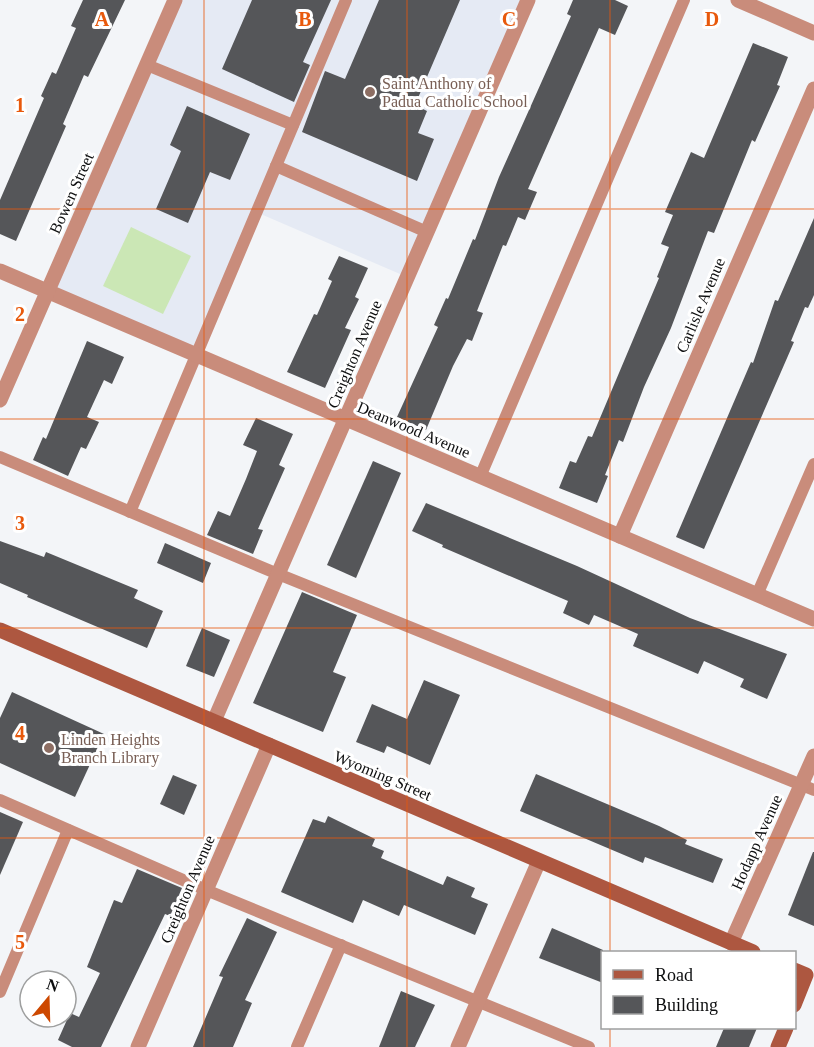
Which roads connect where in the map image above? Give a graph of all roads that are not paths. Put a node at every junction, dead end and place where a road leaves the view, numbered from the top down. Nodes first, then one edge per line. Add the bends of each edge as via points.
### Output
1 (175, 0) edge
2 (346, 0) edge
3 (528, 0) edge
4 (684, 0) edge
5 (738, 0) edge
6 (814, 33) edge
7 (147, 65) junction
8 (814, 89) edge
9 (293, 125) junction
10 (276, 166) junction
11 (428, 232) junction
12 (0, 271) edge
13 (47, 291) junction
14 (195, 355) junction
15 (0, 400) edge
16 (346, 419) junction
17 (0, 457) edge
18 (814, 464) edge
19 (480, 477) junction
20 (130, 512) junction
21 (620, 536) junction
22 (278, 574) junction
23 (757, 595) junction
24 (814, 619) edge
25 (0, 630) edge
26 (214, 721) junction
27 (269, 745) junction
28 (814, 756) edge
29 (808, 788) edge
30 (0, 800) edge
31 (68, 830) junction
32 (539, 861) junction
33 (206, 890) junction
34 (731, 944) junction
35 (341, 945) junction
36 (750, 951) edge
37 (805, 975) edge
38 (0, 992) edge
39 (479, 1000) junction
40 (796, 1002) edge
41 (786, 1029) edge
42 (138, 1047) edge
43 (297, 1047) edge
44 (458, 1047) edge
45 (589, 1047) edge
46 (778, 1047) edge

1 - 7 street, Bowen Street
2 - 9 lane
3 - 11 street, Creighton Avenue
4 - 19 lane
5 - 6 street
7 - 9 lane
7 - 13 street, Bowen Street
8 - 21 street, Carlisle Avenue
9 - 10 lane
10 - 11 lane
10 - 14 lane
11 - 16 street, Creighton Avenue
12 - 13 street, Deanwood Avenue
13 - 14 street, Deanwood Avenue
13 - 15 street, Bowen Street
14 - 16 street, Deanwood Avenue
14 - 20 lane
16 - 19 street, Deanwood Avenue
16 - 22 street, Creighton Avenue
17 - 20 lane
18 - 23 lane
19 - 21 street, Deanwood Avenue
20 - 22 lane
21 - 23 street, Deanwood Avenue
22 - 26 street, Creighton Avenue
22 - 29 lane
23 - 24 street, Deanwood Avenue
25 - 26 street, Wyoming Street
26 - 27 street, Wyoming Street
27 - 32 street, Wyoming Street
27 - 33 street, Creighton Avenue
28 - 29 street, Hodapp Avenue
29 - 34 street, Hodapp Avenue
30 - 31 lane
31 - 33 lane
31 - 38 lane
32 - 34 street, Wyoming Street
32 - 39 street
33 - 35 lane
33 - 42 street, Creighton Avenue
34 - 36 street, Wyoming Street
35 - 39 lane
35 - 43 lane
37 - 40 street
39 - 44 street
39 - 45 lane
41 - 46 street

